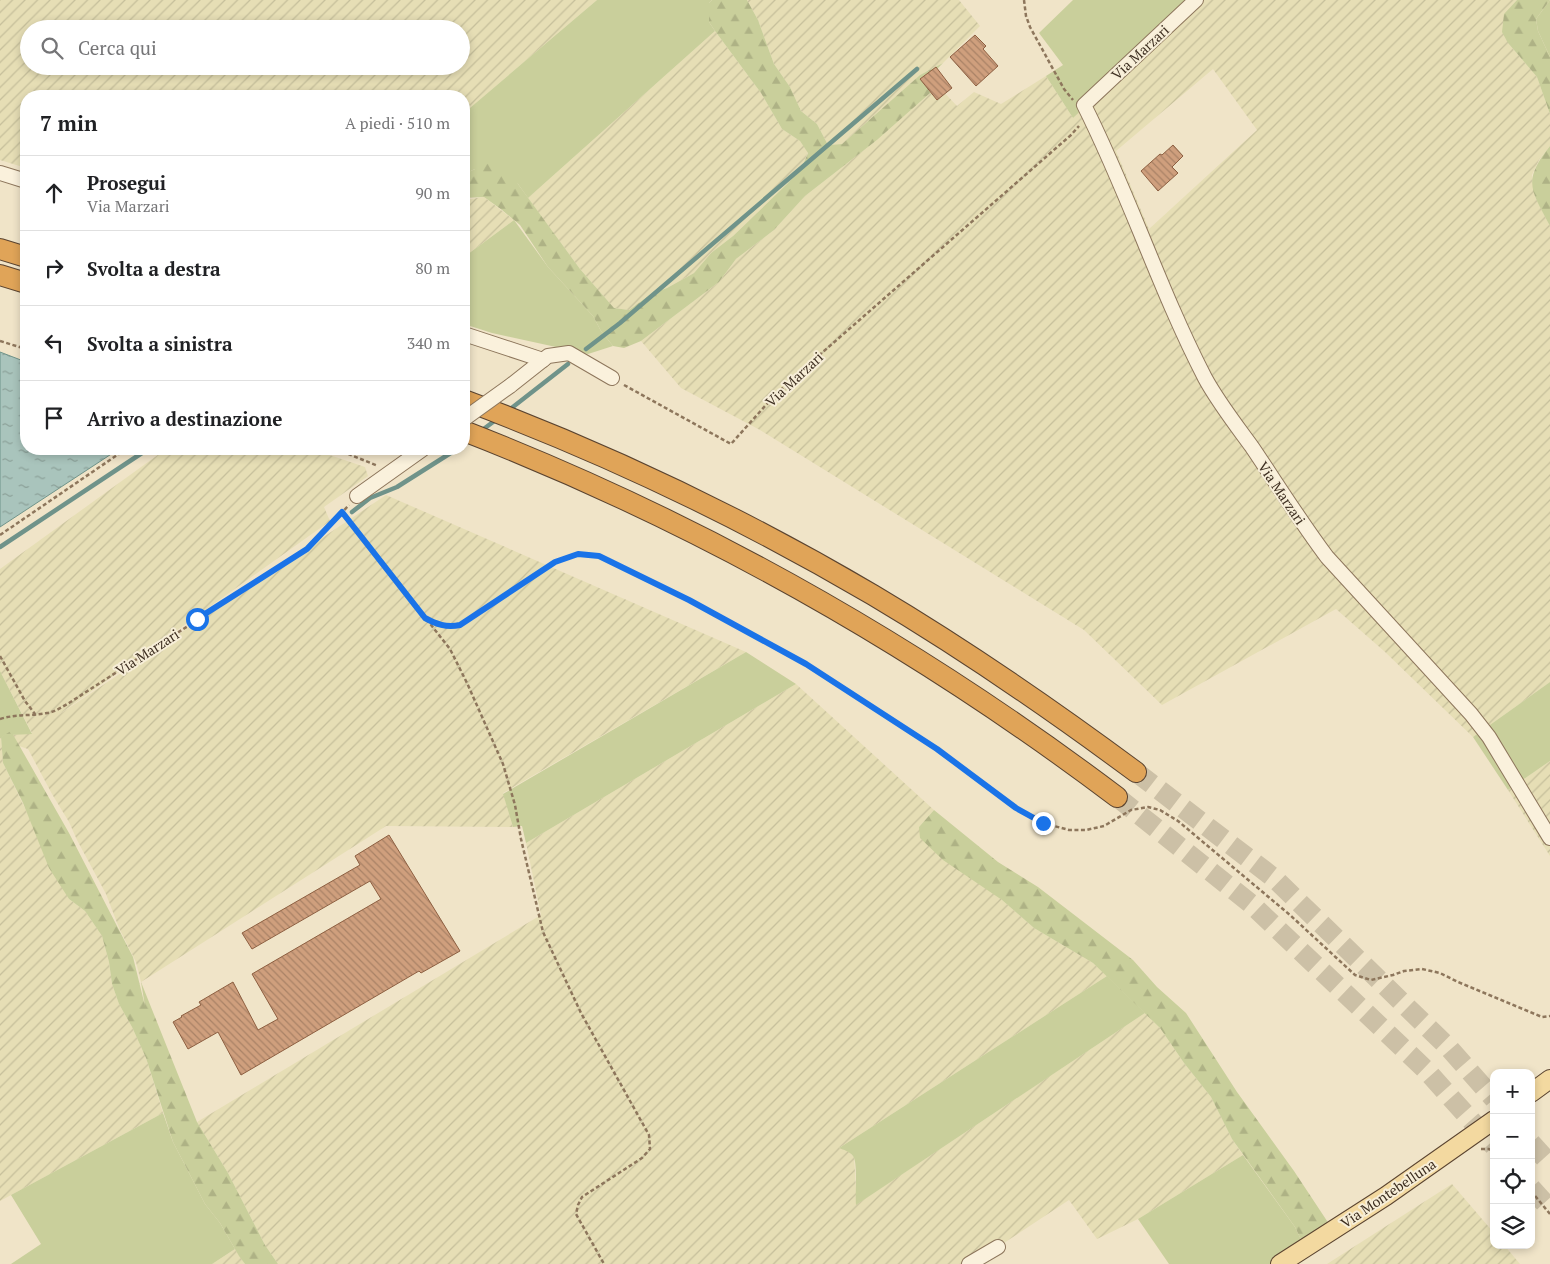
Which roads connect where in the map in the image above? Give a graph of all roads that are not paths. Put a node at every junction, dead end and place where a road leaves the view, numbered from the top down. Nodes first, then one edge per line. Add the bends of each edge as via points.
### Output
1 (1196, 0) edge
2 (0, 173) edge
3 (20, 179) edge
4 (0, 248) edge
5 (20, 255) edge
6 (0, 275) edge
7 (20, 281) edge
8 (470, 336) edge
9 (543, 360) junction
10 (612, 378) road end
11 (470, 402) edge
12 (470, 415) edge
13 (470, 434) edge
14 (415, 455) edge
15 (357, 496) road end
16 (1136, 772) tunnel mouth
17 (1117, 797) tunnel mouth
18 (1550, 838) edge
19 (1550, 1079) edge
20 (1535, 1090) edge
21 (1490, 1123) edge
22 (998, 1247) dead end
23 (969, 1264) edge
24 (1280, 1264) edge

1 - 18 street, Via Marzari via 1084,105 1106,148 1155,271 1206,381 1327,556 1483,729
2 - 3 street
4 - 5 highway
6 - 7 highway
8 - 9 street
9 - 10 street via 548,356 569,353
9 - 12 street, bridge
11 - 16 highway via 563,438 648,476 790,548 954,645
13 - 17 highway via 622,498 857,621 1023,728
14 - 15 street
19 - 20 main road
21 - 24 main road, Via Montebelluna via 1386,1196
22 - 23 street

